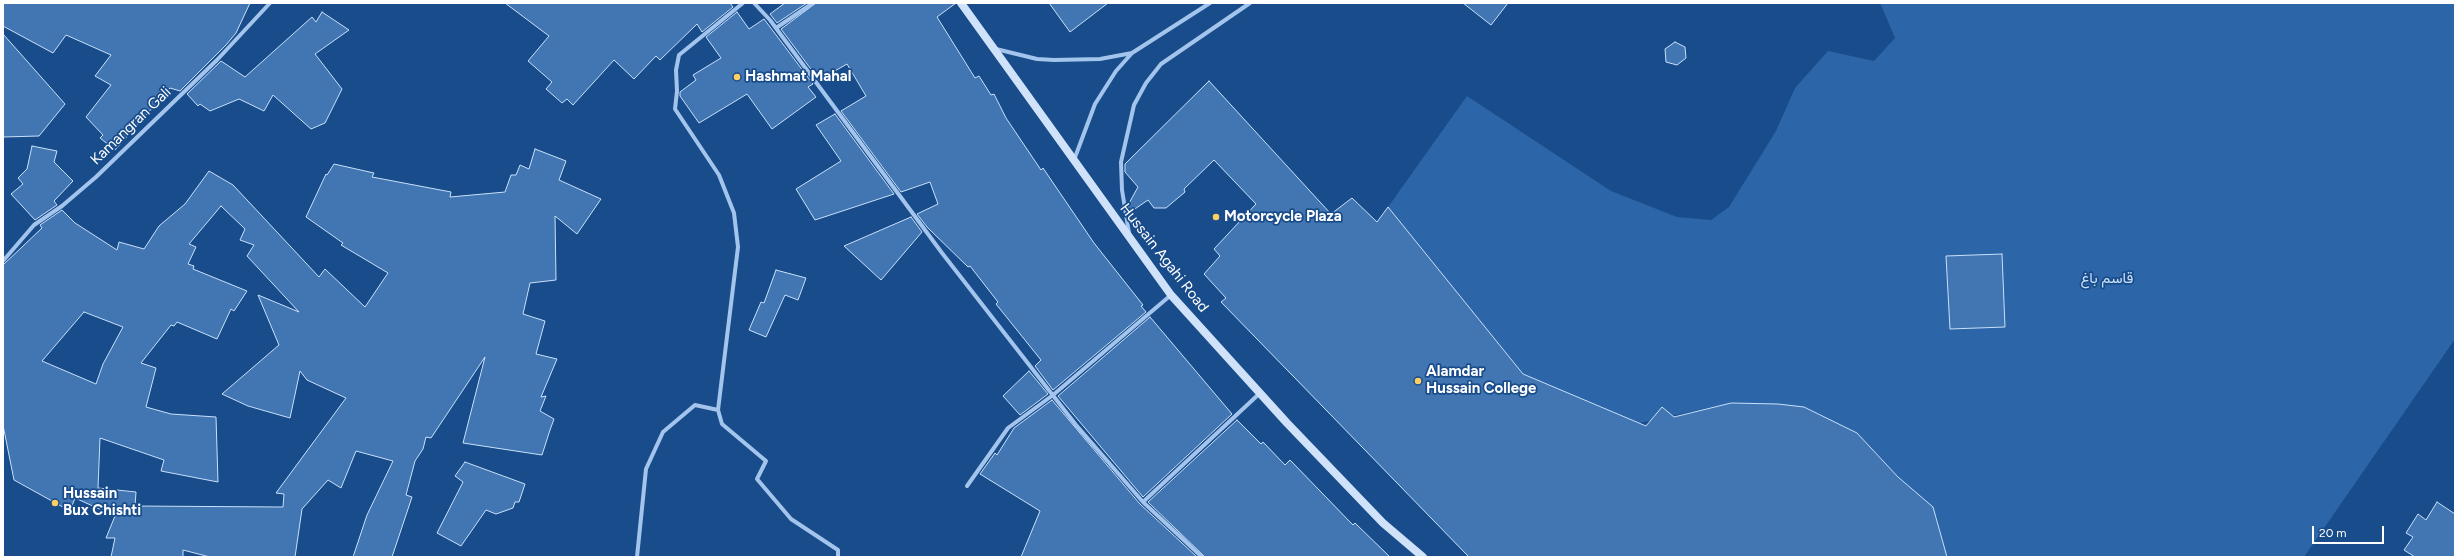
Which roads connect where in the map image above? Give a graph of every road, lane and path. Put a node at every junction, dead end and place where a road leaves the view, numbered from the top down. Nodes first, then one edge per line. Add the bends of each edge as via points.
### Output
1 (270, 3) edge
2 (743, 3) edge
3 (754, 3) edge
4 (814, 3) edge
5 (961, 3) edge
6 (1210, 3) edge
7 (1250, 3) edge
8 (776, 28) junction
9 (993, 48) junction
10 (1132, 53) junction
11 (1073, 160) junction
12 (1130, 240) junction
13 (3, 261) edge
14 (1171, 295) junction
15 (1260, 394) junction
16 (1053, 395) junction
17 (718, 410) junction
18 (967, 486) dead end
19 (1143, 502) junction
20 (637, 557) edge
21 (838, 557) edge
22 (1202, 557) edge
23 (1423, 557) edge

1 - 13 street, Kamangran Gali via 217,60 96,177 62,206 34,225
2 - 17 street via 678,55 676,70 675,109 719,175 734,213 738,247
3 - 8 street
4 - 8 street
5 - 9 main road, Hussain Agahi Road
6 - 10 street
7 - 12 street via 1161,64 1134,104 1121,162 1122,190
8 - 16 street via 942,253
9 - 10 street via 1037,59 1054,60 1100,59
9 - 11 main road, Hussain Agahi Road
10 - 11 street via 1104,88
11 - 12 main road, Hussain Agahi Road
12 - 14 main road, Hussain Agahi Road
14 - 15 main road, Hussain Agahi Road
14 - 16 street
15 - 19 street
15 - 23 main road, Hussain Agahi Road via 1383,523
16 - 18 street via 1008,428
16 - 19 street
17 - 20 street via 695,405 663,432 646,469
17 - 21 street via 722,424 766,461 756,479 791,519 838,550
19 - 22 street

